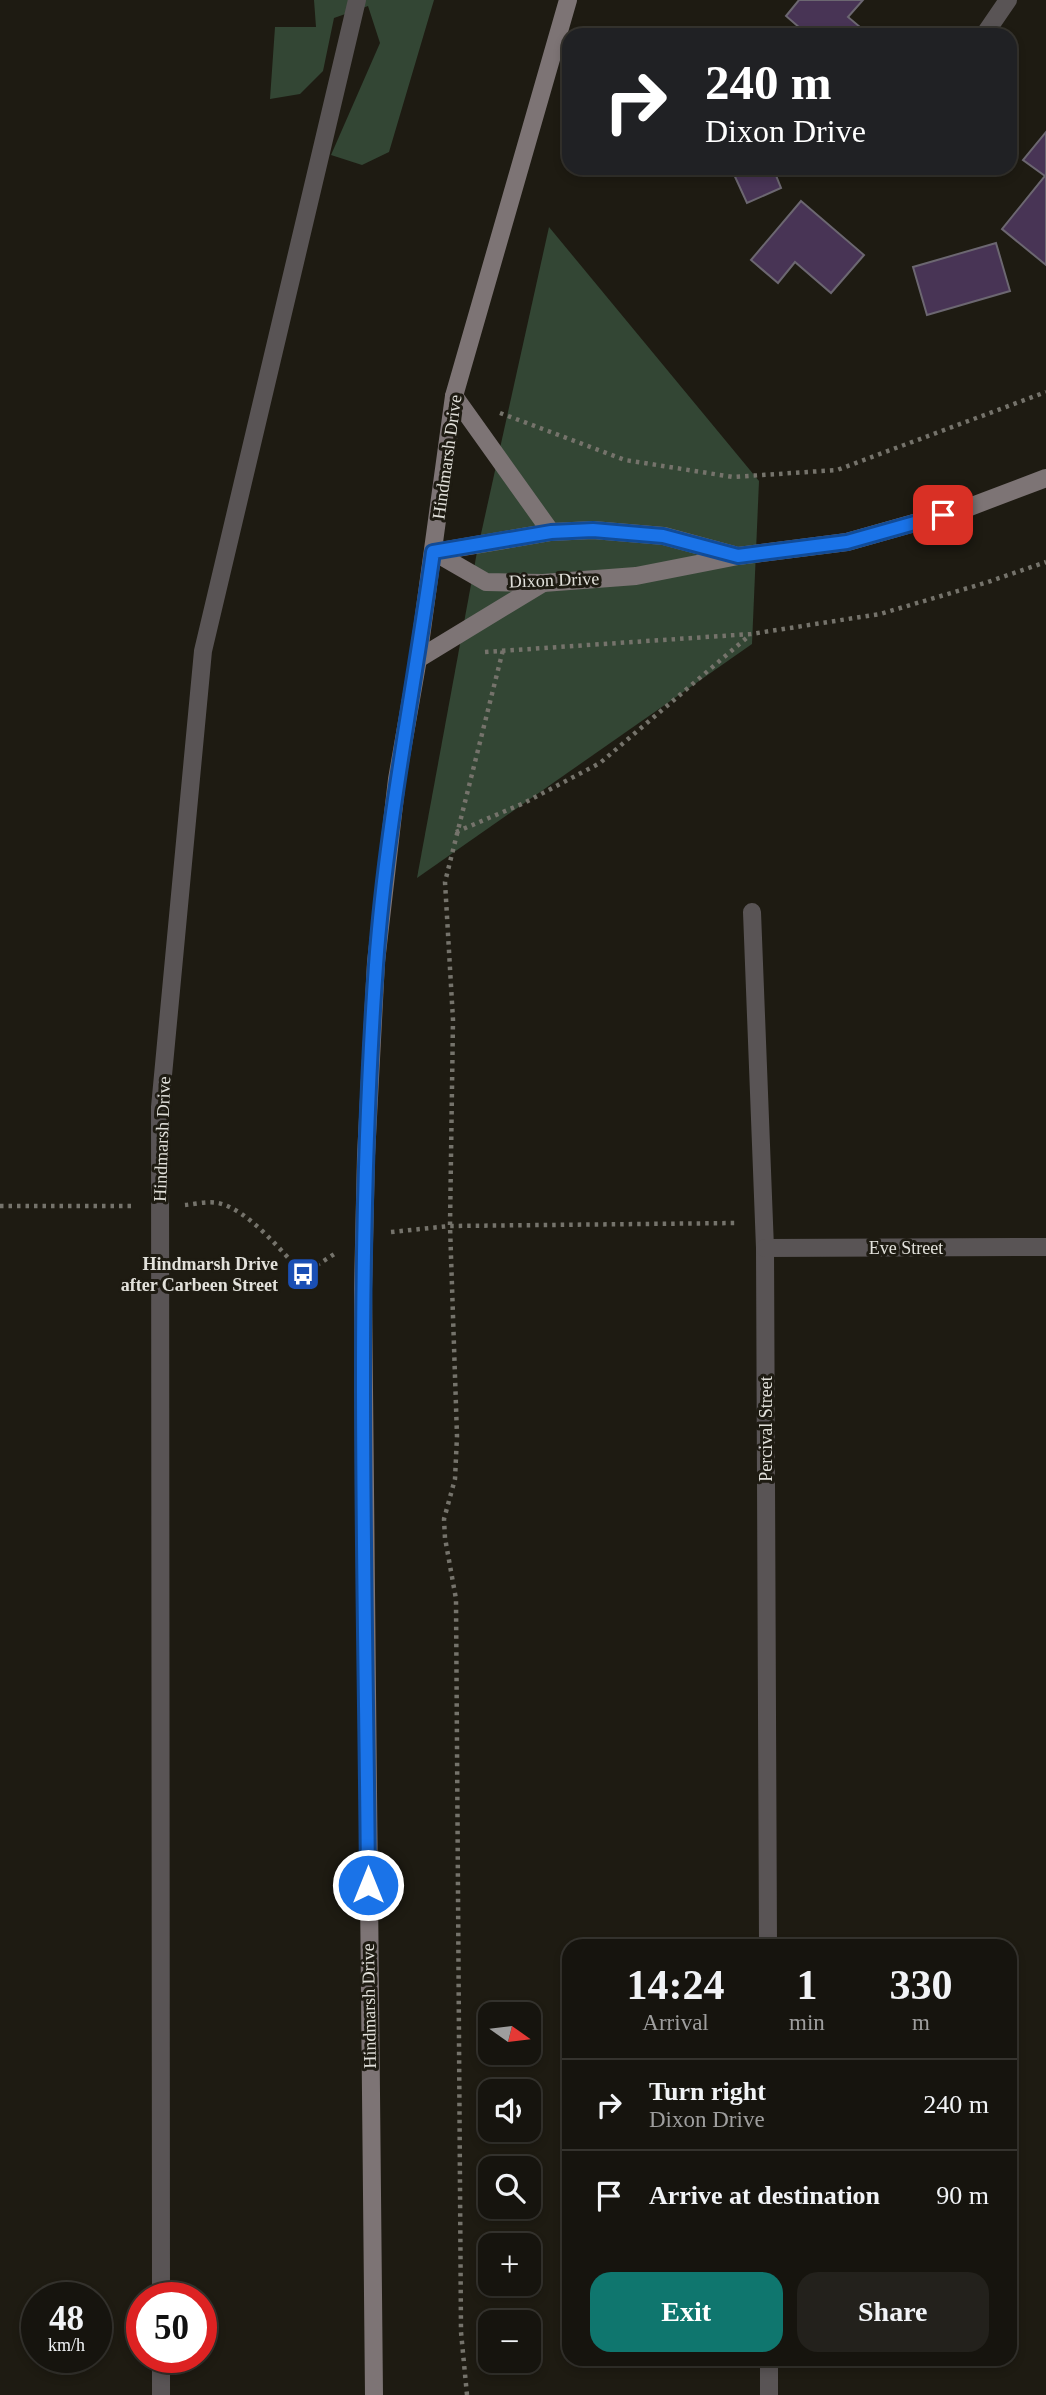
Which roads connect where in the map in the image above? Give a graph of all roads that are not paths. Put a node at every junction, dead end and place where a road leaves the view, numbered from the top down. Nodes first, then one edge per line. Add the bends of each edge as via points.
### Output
1 (357, 0) edge
2 (568, 0) edge
3 (1008, 0) edge
4 (989, 28) edge
5 (454, 396) junction
6 (1046, 478) edge
7 (551, 532) junction
8 (433, 552) junction
9 (738, 556) junction
10 (543, 583) junction
11 (418, 659) junction
12 (752, 912) dead end
13 (1046, 1247) edge
14 (765, 1248) junction
15 (768, 1939) edge
16 (161, 2282) edge
17 (769, 2366) edge
18 (161, 2373) edge
19 (161, 2395) edge
20 (374, 2395) edge
21 (769, 2395) edge

1 - 16 street, Hindmarsh Drive via 203,651 160,1107
2 - 5 main road, Hindmarsh Drive
3 - 4 street
5 - 7 main road
5 - 8 main road, Hindmarsh Drive
6 - 9 main road, Dixon Drive via 967,508 847,542
7 - 8 main road, Dixon Drive
7 - 9 main road, Dixon Drive via 663,536
8 - 10 main road, Dixon Drive via 486,582
8 - 11 main road, Hindmarsh Drive
9 - 10 main road, Dixon Drive via 636,576
10 - 11 main road
11 - 20 main road, Hindmarsh Drive via 397,779 376,962 366,1156
12 - 14 street, Percival Street
13 - 14 street, Eve Street
14 - 15 street, Percival Street
17 - 21 street
18 - 19 street

